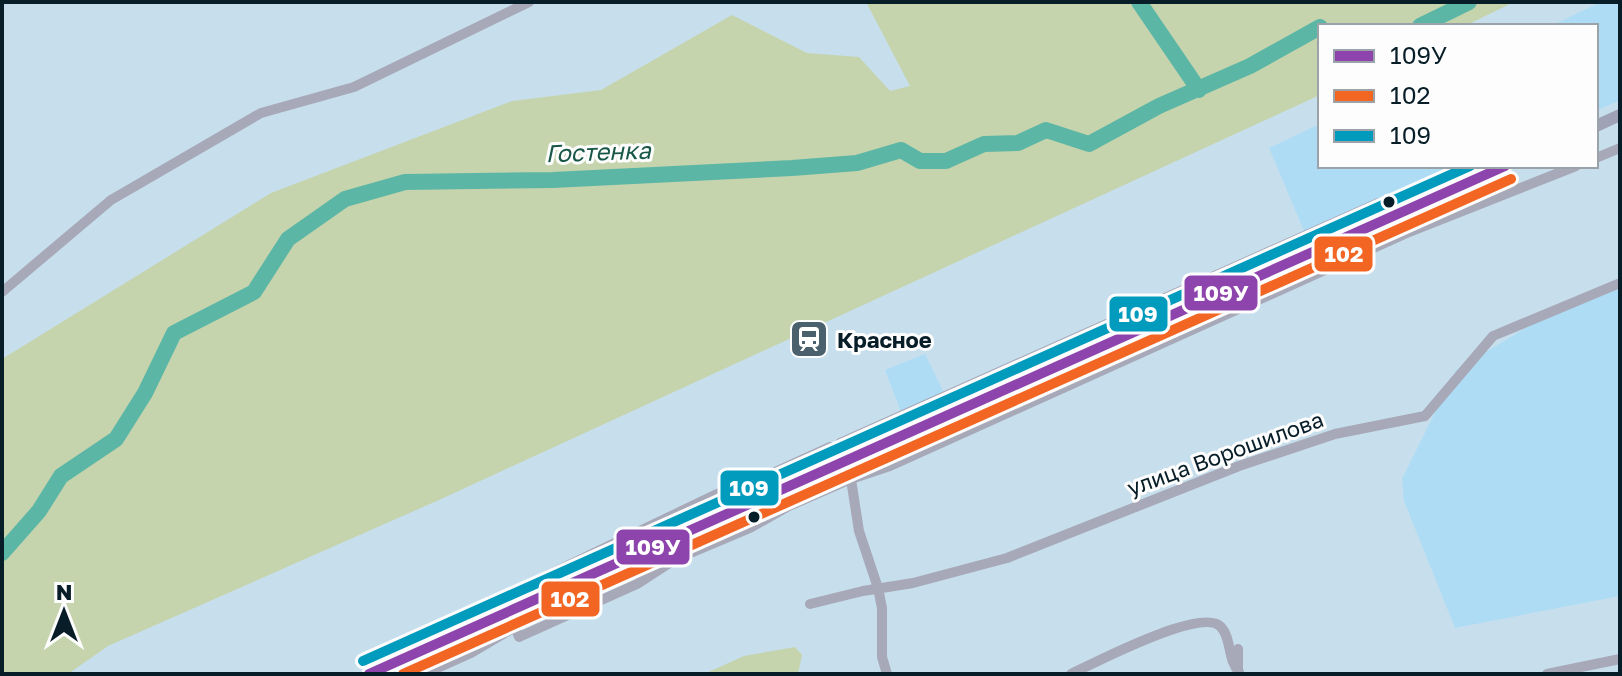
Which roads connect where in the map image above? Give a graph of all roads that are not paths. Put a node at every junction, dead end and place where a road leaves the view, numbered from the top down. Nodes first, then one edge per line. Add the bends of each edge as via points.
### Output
1 (529, 2) edge
2 (1620, 115) edge
3 (1598, 125) edge
4 (1620, 148) edge
5 (1598, 157) edge
6 (1500, 168) edge
7 (1571, 168) edge
8 (1383, 219) junction
9 (1620, 283) edge
10 (2, 292) edge
11 (848, 460) junction
12 (1239, 466) junction
13 (851, 479) junction
14 (1237, 480) dead end
15 (878, 588) junction
16 (519, 589) junction
17 (502, 597) junction
18 (491, 602) dead end
19 (526, 603) junction
20 (810, 604) dead end
21 (508, 611) junction
22 (515, 627) junction
23 (1238, 649) dead end
24 (1620, 659) edge
25 (1238, 673) edge
26 (369, 674) edge
27 (424, 674) edge
28 (887, 674) edge
29 (1071, 674) edge
30 (1547, 674) edge

1 - 10 street via 354,87 261,113 111,200
2 - 3 main road
4 - 5 street
6 - 8 main road
7 - 13 street via 1409,232
8 - 11 main road
8 - 16 street via 1378,203 717,494
9 - 12 street, улица Ворошилова via 1493,336 1425,416 1335,434
11 - 13 street
11 - 19 main road
12 - 14 street
12 - 15 street, улица Ворошилова via 1007,558
13 - 15 street via 859,531
13 - 22 street via 519,637
15 - 20 street, улица Ворошилова
15 - 28 street
16 - 17 street
16 - 19 street
17 - 18 street
17 - 21 street
19 - 21 main road
21 - 22 street
21 - 26 main road
22 - 27 street
23 - 25 street
24 - 30 street
25 - 29 street via 1223,628 1196,622

